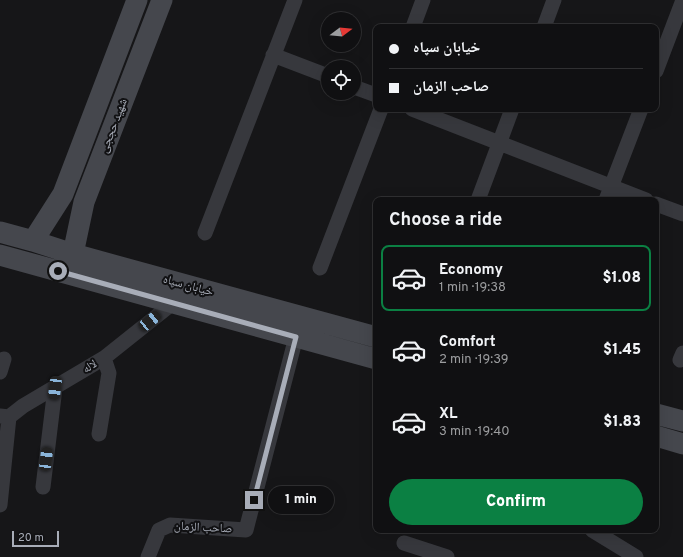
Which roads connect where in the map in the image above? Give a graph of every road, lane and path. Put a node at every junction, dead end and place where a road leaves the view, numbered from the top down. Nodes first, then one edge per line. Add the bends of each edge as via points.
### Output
1 (137, 0) edge
2 (162, 0) edge
3 (295, 0) edge
4 (423, 0) edge
5 (554, 0) edge
6 (683, 0) edge
7 (414, 24) edge
8 (545, 24) edge
9 (273, 55) junction
10 (659, 63) edge
11 (321, 73) edge
12 (361, 89) edge
13 (373, 94) edge
14 (380, 112) edge
15 (420, 112) edge
16 (511, 112) edge
17 (640, 112) edge
18 (499, 143) junction
19 (609, 193) edge
20 (63, 194) junction
21 (479, 197) edge
22 (630, 197) edge
23 (84, 202) junction
24 (659, 205) edge
25 (683, 214) edge
26 (0, 232) edge
27 (205, 233) dead end
28 (33, 241) junction
29 (73, 254) junction
30 (0, 256) edge
31 (320, 268) dead end
32 (173, 303) junction
33 (373, 336) edge
34 (296, 337) junction
35 (104, 358) junction
36 (373, 358) edge
37 (55, 388) junction
38 (659, 415) edge
39 (4, 416) edge
40 (683, 421) edge
41 (99, 434) dead end
42 (659, 437) edge
43 (683, 444) edge
44 (42, 487) dead end
45 (0, 505) edge
46 (597, 533) edge
47 (404, 543) dead end
48 (632, 556) edge
49 (148, 557) edge
50 (447, 557) edge

1 - 20 main road, شهید حججی
2 - 23 main road, شهید حججی
3 - 9 street
4 - 7 street
5 - 8 street
6 - 10 street
9 - 11 street
9 - 27 street
12 - 13 street
14 - 31 street
15 - 18 street
16 - 18 street
17 - 19 street
18 - 19 street
18 - 21 street
19 - 22 street
20 - 23 main road via 70,205 77,207
20 - 28 main road, شهید حججی
23 - 29 main road, شهید حججی
24 - 25 street
26 - 28 main road, خیابان سپاه
28 - 29 main road, خیابان سپاه
29 - 33 main road, خیابان سپاه
30 - 32 main road, خیابان سپاه
32 - 34 main road, خیابان سپاه
32 - 35 street, لاله
34 - 36 main road, خیابان سپاه
34 - 49 street, صاحب الزمان via 246,530 170,525 159,530
35 - 37 street, لاله
35 - 41 street via 109,373
37 - 39 street, لاله
37 - 44 street
38 - 40 main road
39 - 45 street
42 - 43 main road
46 - 48 street
47 - 50 street

